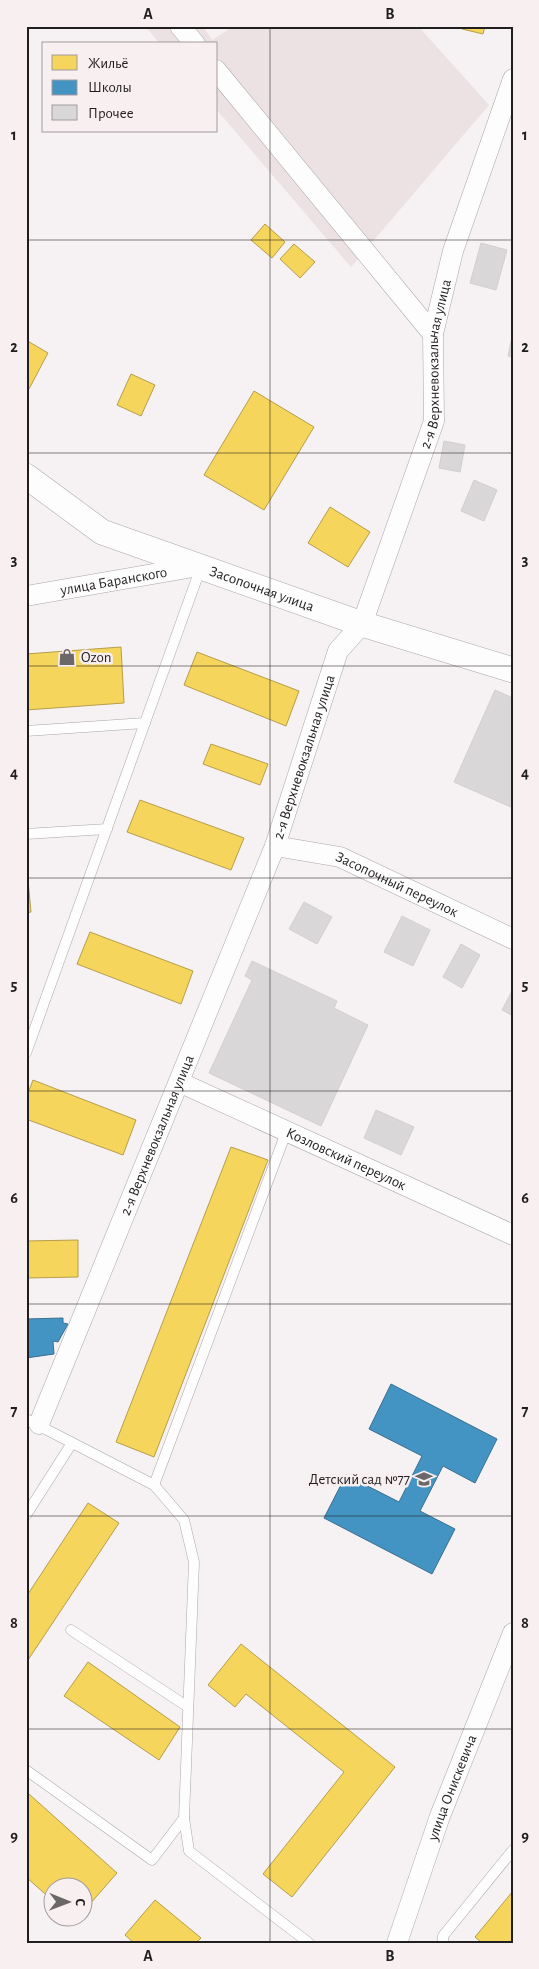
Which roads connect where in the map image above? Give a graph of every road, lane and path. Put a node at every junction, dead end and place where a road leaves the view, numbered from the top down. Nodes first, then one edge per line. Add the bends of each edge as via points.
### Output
1 (180, 26) edge
2 (193, 42) edge
3 (218, 72) edge
4 (513, 79) edge
5 (433, 334) junction
6 (26, 476) edge
7 (201, 566) junction
8 (26, 596) edge
9 (362, 624) junction
10 (513, 670) edge
11 (145, 723) junction
12 (26, 731) edge
13 (107, 828) junction
14 (26, 834) edge
15 (275, 846) junction
16 (513, 939) edge
17 (26, 1053) edge
18 (179, 1082) junction
19 (287, 1130) junction
20 (513, 1235) edge
21 (32, 1421) edge
22 (72, 1443) junction
23 (154, 1485) junction
24 (26, 1515) edge
25 (71, 1630) dead end
26 (513, 1633) edge
27 (188, 1707) junction
28 (26, 1770) edge
29 (184, 1818) junction
30 (513, 1850) edge
31 (308, 1943) edge
32 (397, 1943) edge
33 (443, 1943) edge

1 - 2 street
3 - 5 street
4 - 5 street, 2-я Верхневокзальная улица via 453,251
5 - 9 street, 2-я Верхневокзальная улица via 434,421
6 - 7 street, Засопочная улица via 102,532
7 - 8 street, улица Баранского
7 - 9 street, Засопочная улица
7 - 11 lane
9 - 10 street, Засопочная улица
9 - 15 street, 2-я Верхневокзальная улица via 338,651
11 - 12 lane
11 - 13 lane
13 - 14 lane
13 - 17 lane
15 - 16 street, Засопочный переулок via 340,857
15 - 18 street, 2-я Верхневокзальная улица
18 - 19 street, Козловский переулок
18 - 21 street, 2-я Верхневокзальная улица
19 - 20 street, Козловский переулок
19 - 23 lane
21 - 22 lane
22 - 23 lane
22 - 24 lane
23 - 27 lane via 184,1520 194,1562
25 - 27 lane
26 - 32 street, улица Онискевича via 440,1816
27 - 29 lane
28 - 29 lane via 152,1860
29 - 31 lane via 189,1851
30 - 33 lane via 443,1936

